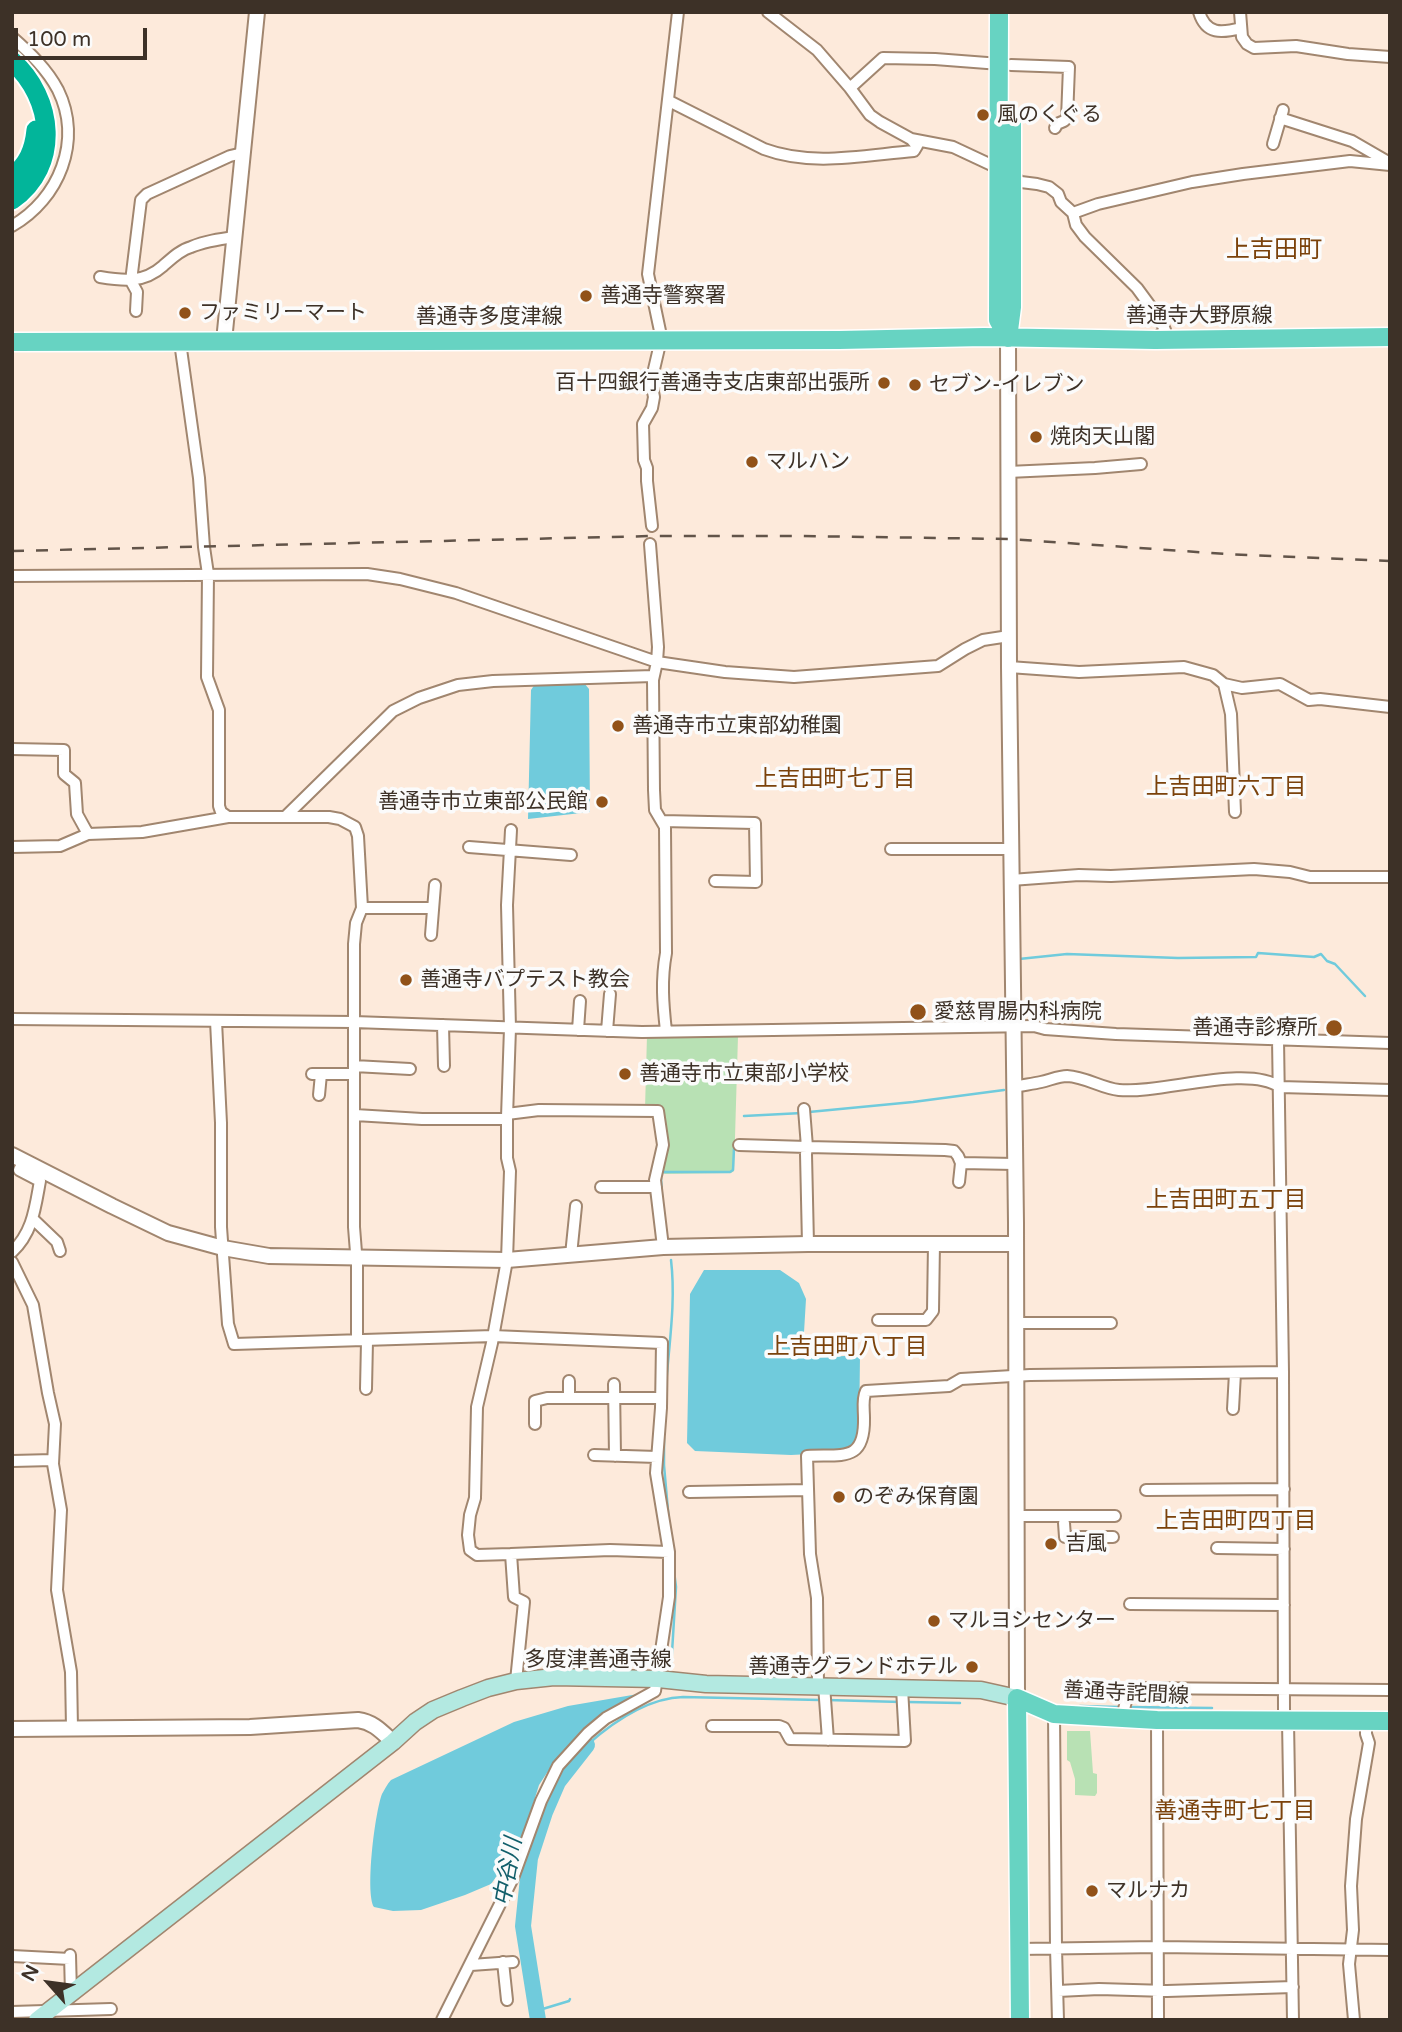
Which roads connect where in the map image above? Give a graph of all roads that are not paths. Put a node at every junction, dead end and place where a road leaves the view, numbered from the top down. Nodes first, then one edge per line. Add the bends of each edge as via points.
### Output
1 (257, 12) edge
2 (678, 12) edge
3 (768, 12) edge
4 (999, 12) edge
5 (1011, 12) edge
6 (1199, 12) edge
7 (1240, 12) edge
8 (1241, 28) junction
9 (12, 37) edge
10 (1390, 57) edge
11 (12, 61) edge
12 (1006, 65) junction
13 (12, 75) edge
14 (850, 88) junction
15 (668, 101) junction
16 (1055, 128) dead end
17 (911, 139) junction
18 (1273, 144) dead end
19 (243, 153) junction
20 (1390, 164) edge
21 (1006, 173) junction
22 (12, 177) edge
23 (12, 200) edge
24 (1073, 213) junction
25 (12, 226) edge
26 (235, 237) junction
27 (100, 277) dead end
28 (131, 281) junction
29 (136, 311) dead end
30 (1390, 337) edge
31 (1008, 338) junction
32 (659, 340) junction
33 (1155, 340) junction
34 (224, 341) junction
35 (12, 342) edge
36 (180, 342) junction
37 (1141, 464) dead end
38 (1009, 472) junction
39 (652, 526) dead end
40 (650, 544) dead end
41 (208, 574) junction
42 (12, 576) edge
43 (1009, 636) junction
44 (657, 662) junction
45 (1009, 667) junction
46 (653, 677) junction
47 (1224, 684) junction
48 (1390, 707) edge
49 (12, 748) edge
50 (1235, 813) dead end
51 (228, 817) junction
52 (285, 817) junction
53 (662, 821) junction
54 (511, 830) dead end
55 (89, 834) junction
56 (12, 847) edge
57 (469, 847) dead end
58 (891, 849) dead end
59 (1010, 849) junction
60 (510, 850) junction
61 (571, 855) dead end
62 (1390, 877) edge
63 (1011, 880) junction
64 (715, 881) dead end
65 (435, 885) dead end
66 (362, 908) junction
67 (433, 908) junction
68 (431, 935) dead end
69 (610, 994) dead end
70 (580, 1001) dead end
71 (12, 1019) edge
72 (216, 1021) junction
73 (354, 1022) junction
74 (443, 1025) junction
75 (1014, 1026) junction
76 (510, 1028) junction
77 (578, 1030) junction
78 (607, 1031) junction
79 (666, 1031) junction
80 (1278, 1039) junction
81 (1390, 1043) edge
82 (444, 1066) dead end
83 (410, 1069) dead end
84 (354, 1070) junction
85 (1014, 1087) junction
86 (1280, 1087) junction
87 (1390, 1090) edge
88 (319, 1095) dead end
89 (804, 1111) dead end
90 (355, 1115) junction
91 (507, 1117) junction
92 (739, 1145) dead end
93 (807, 1147) junction
94 (18, 1158) edge
95 (961, 1163) junction
96 (1015, 1164) junction
97 (959, 1182) dead end
98 (601, 1187) dead end
99 (656, 1187) junction
100 (576, 1206) dead end
101 (34, 1220) junction
102 (934, 1243) junction
103 (808, 1244) junction
104 (1016, 1244) junction
105 (663, 1247) junction
106 (223, 1248) junction
107 (60, 1251) dead end
108 (12, 1252) edge
109 (570, 1255) junction
110 (356, 1259) junction
111 (507, 1259) junction
112 (12, 1262) edge
113 (878, 1320) dead end
114 (1016, 1323) junction
115 (1111, 1323) dead end
116 (493, 1336) junction
117 (362, 1340) junction
118 (1283, 1372) junction
119 (1235, 1373) junction
120 (1016, 1376) junction
121 (569, 1381) dead end
122 (614, 1384) dead end
123 (366, 1389) dead end
124 (569, 1398) junction
125 (614, 1398) junction
126 (661, 1398) junction
127 (1233, 1409) dead end
128 (535, 1424) dead end
129 (594, 1455) dead end
130 (615, 1456) junction
131 (657, 1457) junction
132 (53, 1460) junction
133 (12, 1461) edge
134 (1284, 1489) junction
135 (808, 1490) junction
136 (1146, 1490) dead end
137 (688, 1492) dead end
138 (1115, 1516) dead end
139 (1016, 1519) junction
140 (1113, 1538) dead end
141 (1217, 1548) dead end
142 (1284, 1549) junction
143 (669, 1552) junction
144 (511, 1554) junction
145 (1130, 1604) dead end
146 (1284, 1605) junction
147 (658, 1679) junction
148 (516, 1681) junction
149 (1284, 1689) junction
150 (1390, 1690) edge
151 (823, 1693) junction
152 (903, 1698) junction
153 (1017, 1698) junction
154 (1054, 1714) junction
155 (1122, 1718) junction
156 (1157, 1720) junction
157 (1288, 1721) junction
158 (1366, 1721) junction
159 (1390, 1721) edge
160 (712, 1726) dead end
161 (72, 1728) junction
162 (12, 1729) edge
163 (828, 1740) junction
164 (393, 1741) junction
165 (1158, 1947) junction
166 (1056, 1948) junction
167 (1019, 1949) junction
168 (1293, 1949) junction
169 (1350, 1950) junction
170 (1390, 1950) edge
171 (12, 1956) edge
172 (471, 1965) junction
173 (1293, 1987) junction
174 (1058, 1991) junction
175 (1158, 1991) junction
176 (71, 1994) junction
177 (507, 2000) dead end
178 (111, 2010) dead end
179 (12, 2012) edge
180 (97, 2015) edge
181 (50, 2016) edge
182 (442, 2020) edge
183 (1020, 2020) edge
184 (1058, 2020) edge
185 (1158, 2020) edge
186 (1293, 2020) edge
187 (1354, 2020) edge

1 - 19 street
2 - 15 street
3 - 14 street via 817,50
4 - 12 main road
5 - 12 main road
6 - 8 street via 1202,23 1212,30
7 - 8 street
8 - 10 street via 1242,37 1254,48 1296,46
9 - 25 street via 37,60 58,91 65,110 67,148 56,184
11 - 23 highway via 42,105 46,146 36,174
12 - 14 street via 883,58
12 - 16 street via 1069,67 1067,118
12 - 21 main road
13 - 22 highway via 29,99 36,129 30,156
14 - 17 street via 870,116
15 - 17 street via 764,149 805,160 914,150 917,146
15 - 32 street via 648,274
17 - 21 street via 953,147
18 - 20 street via 1282,114 1352,141
19 - 26 street
19 - 28 street via 141,200
20 - 24 street via 1350,161 1230,176
21 - 24 street via 1021,182 1049,187
21 - 31 main road via 1012,307
24 - 33 street via 1085,237 1138,288 1159,318 1165,330
26 - 28 street via 189,247 151,275
26 - 34 street
27 - 28 street
28 - 29 street via 137,292
30 - 33 main road, 善通寺大野原線
31 - 32 main road, 善通寺多度津線
31 - 33 main road, 善通寺大野原線
31 - 38 street
32 - 34 main road, 善通寺多度津線
32 - 39 street via 651,382 652,408 643,424
34 - 36 main road, 善通寺多度津線
35 - 36 main road, 善通寺多度津線
36 - 41 street
37 - 38 street
38 - 43 street
40 - 44 street
41 - 42 street
41 - 44 street via 342,573 400,579 456,593
41 - 51 street via 207,677 219,710 219,807
43 - 44 street via 983,640 938,666 794,677
43 - 45 street
44 - 46 street
45 - 47 street via 1079,672 1184,667 1213,675
45 - 59 street
46 - 52 street via 493,681 458,685 419,698 393,711
46 - 53 street via 655,810
47 - 48 street via 1242,688 1280,684 1309,700
47 - 50 street via 1231,714
49 - 55 street via 64,750 64,774 75,783 77,814
51 - 52 street
51 - 55 street via 142,832
52 - 66 street via 329,817 355,827
53 - 64 street via 755,823 756,883
53 - 79 street
54 - 60 street
55 - 56 street via 60,846
57 - 60 street
58 - 59 street
59 - 63 street
60 - 61 street
60 - 76 street
62 - 63 street via 1310,877 1254,869
63 - 75 street
65 - 67 street
66 - 67 street
66 - 73 street via 354,944
67 - 68 street
69 - 78 street
70 - 77 street
71 - 72 street
72 - 73 street
72 - 106 street
73 - 74 street
73 - 84 street
74 - 76 street
74 - 82 street
75 - 79 street
75 - 80 street
75 - 85 street
76 - 77 street
76 - 91 street
77 - 78 street
78 - 79 street
80 - 81 street
80 - 86 street
83 - 84 street
84 - 88 street via 316,1074
84 - 90 street
85 - 86 street via 1064,1076 1120,1090 1230,1078 1272,1082
85 - 96 street
86 - 87 street
86 - 118 street
89 - 93 street
90 - 91 street
90 - 110 street
91 - 99 street via 539,1110 658,1111 663,1145
91 - 111 street
92 - 93 street
93 - 95 street via 946,1150 954,1151
93 - 103 street
94 - 101 street via 19,1170 40,1181
94 - 106 street via 148,1224
95 - 96 street
95 - 97 street
96 - 104 street
98 - 99 street
99 - 105 street
100 - 109 street
101 - 107 street
101 - 108 street
102 - 103 street
102 - 104 street
102 - 113 street via 933,1311 926,1320
103 - 105 street
104 - 114 street
105 - 109 street
106 - 110 street via 269,1256
106 - 117 street via 228,1324 234,1344
109 - 111 street
110 - 111 street
110 - 117 street
111 - 116 street
112 - 132 street via 33,1305 55,1424
114 - 115 street
114 - 120 street
116 - 117 street
116 - 126 street via 662,1343
116 - 144 street via 478,1407 475,1498 468,1535 470,1550 477,1555
117 - 123 street
118 - 119 street
118 - 134 street
119 - 120 street
119 - 127 street
120 - 135 street via 866,1391 859,1448 807,1456
120 - 139 street
121 - 124 street
122 - 125 street
124 - 125 street
124 - 128 street via 535,1401
125 - 126 street
125 - 130 street
126 - 131 street
129 - 130 street
130 - 131 street
131 - 143 street
132 - 133 street
132 - 161 street via 61,1510 57,1590 71,1672
134 - 136 street
134 - 142 street
135 - 137 street
135 - 151 street
138 - 139 street
139 - 140 street via 1068,1523 1065,1537
139 - 153 street
141 - 142 street
142 - 146 street
143 - 144 street
143 - 147 street via 670,1597
144 - 148 street via 514,1597 524,1602
145 - 146 street
146 - 149 street
147 - 148 main road, 多度津善通寺線
147 - 151 main road, 多度津善通寺線
147 - 172 street via 655,1691 606,1718 558,1766 513,1878
148 - 164 main road, 多度津善通寺線 via 433,1710
149 - 150 street
149 - 155 street via 1129,1688
149 - 157 street
151 - 152 main road, 多度津善通寺線
151 - 163 street
152 - 153 main road, 多度津善通寺線 via 981,1690
152 - 163 street via 905,1741
153 - 154 main road, 善通寺詫間線
153 - 167 main road
154 - 155 main road, 善通寺詫間線
154 - 166 street
155 - 156 main road, 善通寺詫間線
156 - 157 main road, 善通寺詫間線
156 - 165 street
157 - 158 main road, 善通寺詫間線
157 - 168 street
158 - 159 main road, 善通寺詫間線
158 - 169 street via 1368,1743 1356,1819
160 - 163 street via 779,1726 790,1739
161 - 162 street
161 - 164 street via 250,1727 358,1720 368,1721
164 - 176 main road, 多度津善通寺線
165 - 166 street
165 - 168 street
165 - 175 street
166 - 167 street
166 - 174 street
167 - 183 main road
168 - 169 street
168 - 173 street
169 - 170 street
169 - 187 street
171 - 176 street via 25,1962 70,1956
172 - 177 street via 508,1962
172 - 182 street
173 - 175 street
173 - 186 street
174 - 175 street
174 - 184 street
175 - 185 street
176 - 181 main road, 多度津善通寺線
178 - 180 street
179 - 181 street
180 - 181 street

